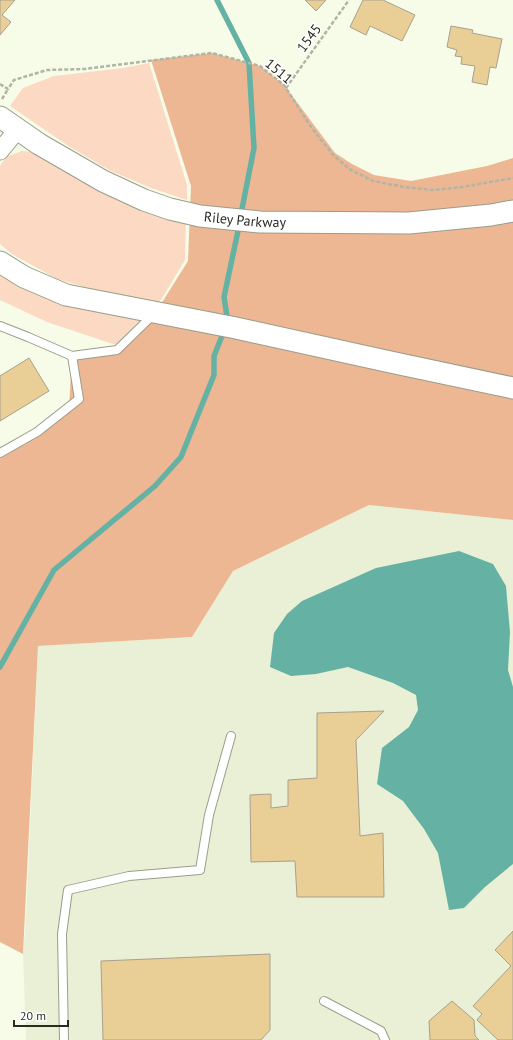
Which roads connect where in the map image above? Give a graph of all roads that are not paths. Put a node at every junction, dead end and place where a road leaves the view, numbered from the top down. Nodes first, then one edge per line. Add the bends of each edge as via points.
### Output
1 (0, 117) edge
2 (18, 129) junction
3 (0, 152) edge
4 (513, 211) edge
5 (0, 262) edge
6 (156, 312) junction
7 (0, 326) edge
8 (72, 356) junction
9 (513, 388) edge
10 (0, 453) edge
11 (231, 736) dead end
12 (324, 1001) dead end
13 (64, 1040) edge
14 (384, 1040) edge

1 - 2 street, Riley Parkway
2 - 3 street
2 - 4 street, Riley Parkway via 103,181 144,200 200,216 260,222 409,223
5 - 6 street via 24,277 66,295
6 - 8 lane via 117,350
6 - 9 street
7 - 8 lane
8 - 10 lane via 79,399 37,432
11 - 13 lane via 209,815 200,870 129,876 68,890 62,934
12 - 14 lane via 381,1031

